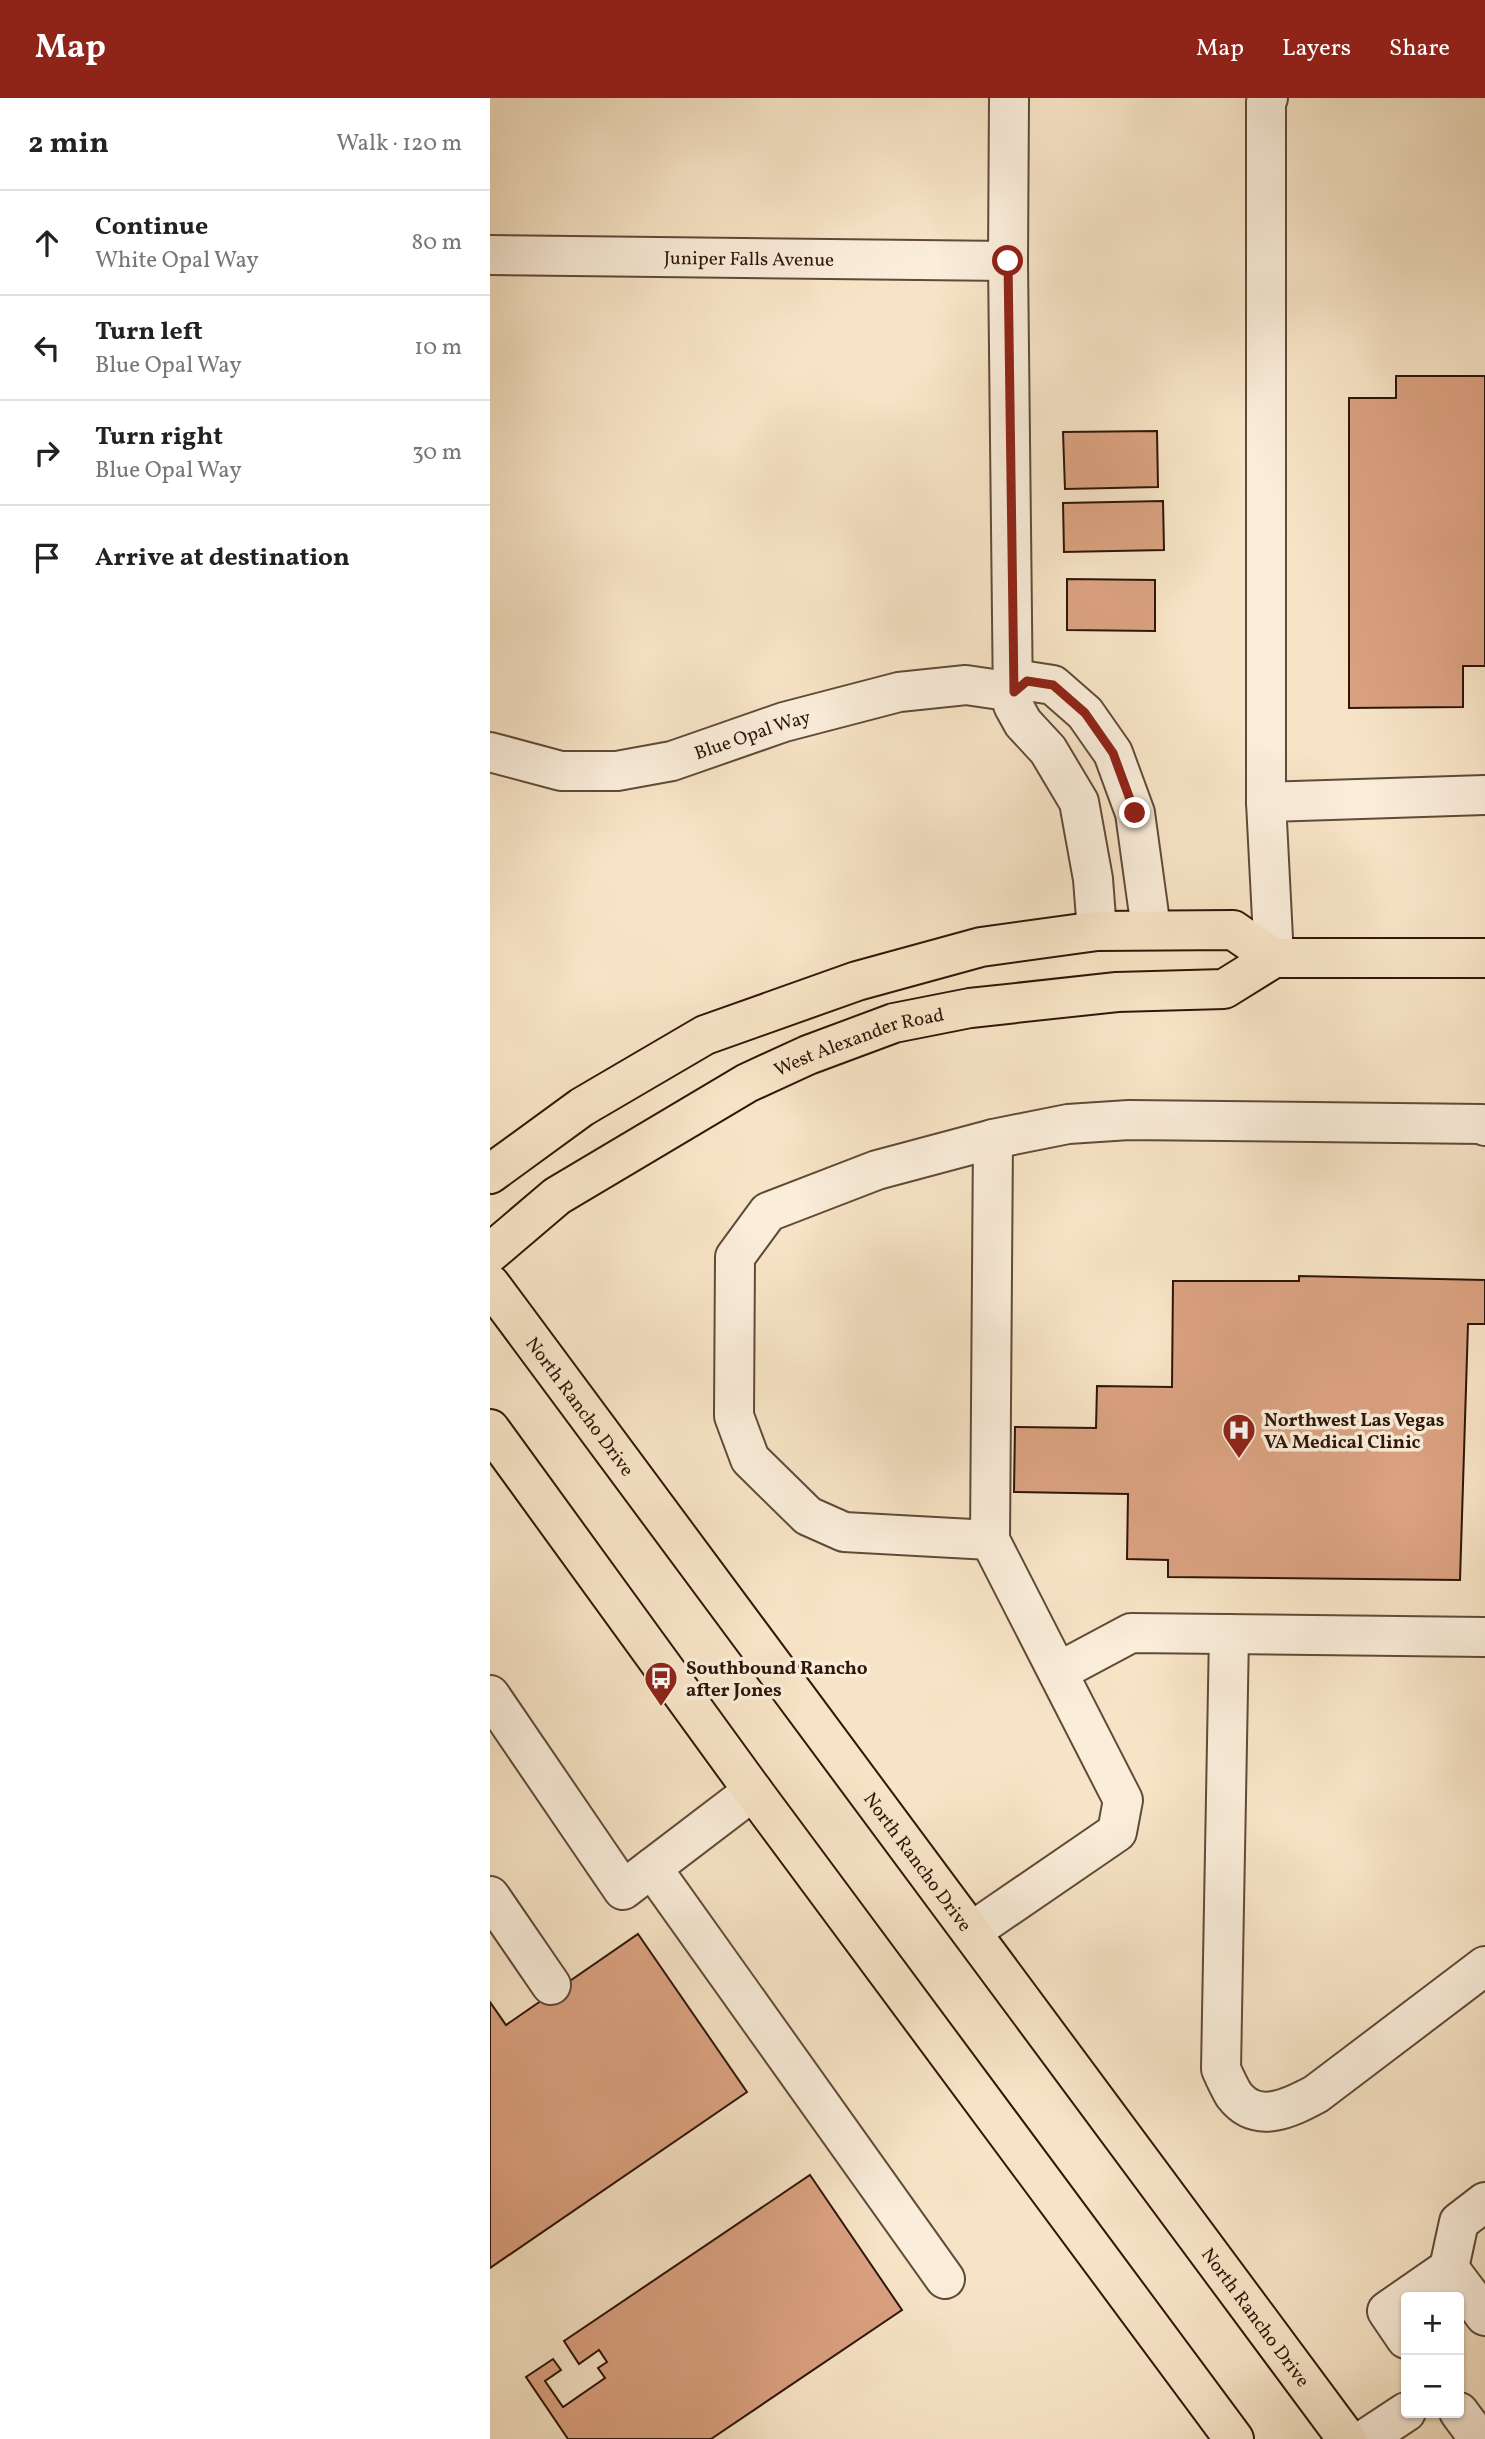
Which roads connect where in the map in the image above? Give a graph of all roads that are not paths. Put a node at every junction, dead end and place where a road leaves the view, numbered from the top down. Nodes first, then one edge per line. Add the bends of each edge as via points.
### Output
1 (1009, 98) edge
2 (1268, 98) edge
3 (490, 256) edge
4 (1008, 261) junction
5 (1014, 692) junction
6 (1085, 713) junction
7 (1048, 750) junction
8 (490, 752) edge
9 (1485, 795) edge
10 (1266, 802) junction
11 (1151, 929) junction
12 (1097, 931) junction
13 (1274, 958) junction
14 (1485, 958) edge
15 (1485, 1126) edge
16 (993, 1139) junction
17 (490, 1174) edge
18 (490, 1253) edge
19 (490, 1284) edge
20 (490, 1429) edge
21 (990, 1540) junction
22 (1229, 1634) junction
23 (1485, 1637) edge
24 (1058, 1672) junction
25 (490, 1695) edge
26 (753, 1791) junction
27 (652, 1868) junction
28 (490, 1896) edge
29 (971, 1932) junction
30 (1485, 1966) edge
31 (551, 1985) dead end
32 (1485, 2202) edge
33 (1449, 2268) junction
34 (945, 2278) dead end
35 (1414, 2292) edge
36 (1401, 2301) edge
37 (1485, 2316) edge
38 (1401, 2332) edge
39 (1401, 2415) edge
40 (1463, 2418) edge
41 (1234, 2439) edge
42 (1347, 2439) edge
43 (1365, 2439) edge
44 (1479, 2439) edge

1 - 4 street
2 - 10 street
3 - 4 street, Juniper Falls Avenue
4 - 5 street
5 - 6 street, Blue Opal Way via 1027,681 1053,685
5 - 7 street via 1013,705 1023,723
5 - 8 street, Blue Opal Way via 966,685 899,692 784,722 672,761 617,771 561,771
6 - 7 street
6 - 11 street, Blue Opal Way via 1113,753 1135,813
7 - 12 street via 1079,802
9 - 10 street
10 - 13 street
11 - 12 main road
11 - 13 main road via 1233,930
12 - 17 main road via 969,951 857,981 705,1035 582,1107
13 - 14 main road
13 - 18 main road, West Alexander Road via 1224,989 1117,992 970,1008 894,1023 808,1055 747,1083 557,1196
15 - 16 street via 1129,1120 1068,1124
16 - 21 street
16 - 21 street via 877,1170 768,1212 735,1257 734,1416 750,1459 808,1516 844,1532
19 - 29 main road, North Rancho Drive
20 - 26 main road
21 - 24 street
22 - 23 street
22 - 24 street via 1131,1633
22 - 30 street via 1221,2069 1236,2096 1257,2112 1288,2109 1316,2094
24 - 29 street via 1124,1800 1117,1832
25 - 27 street via 623,1890
26 - 27 street
26 - 41 main road
27 - 34 street
28 - 31 street
29 - 42 main road, North Rancho Drive
32 - 33 street via 1460,2221
33 - 35 street
33 - 37 street
36 - 38 street via 1387,2311
39 - 43 street
40 - 44 street

